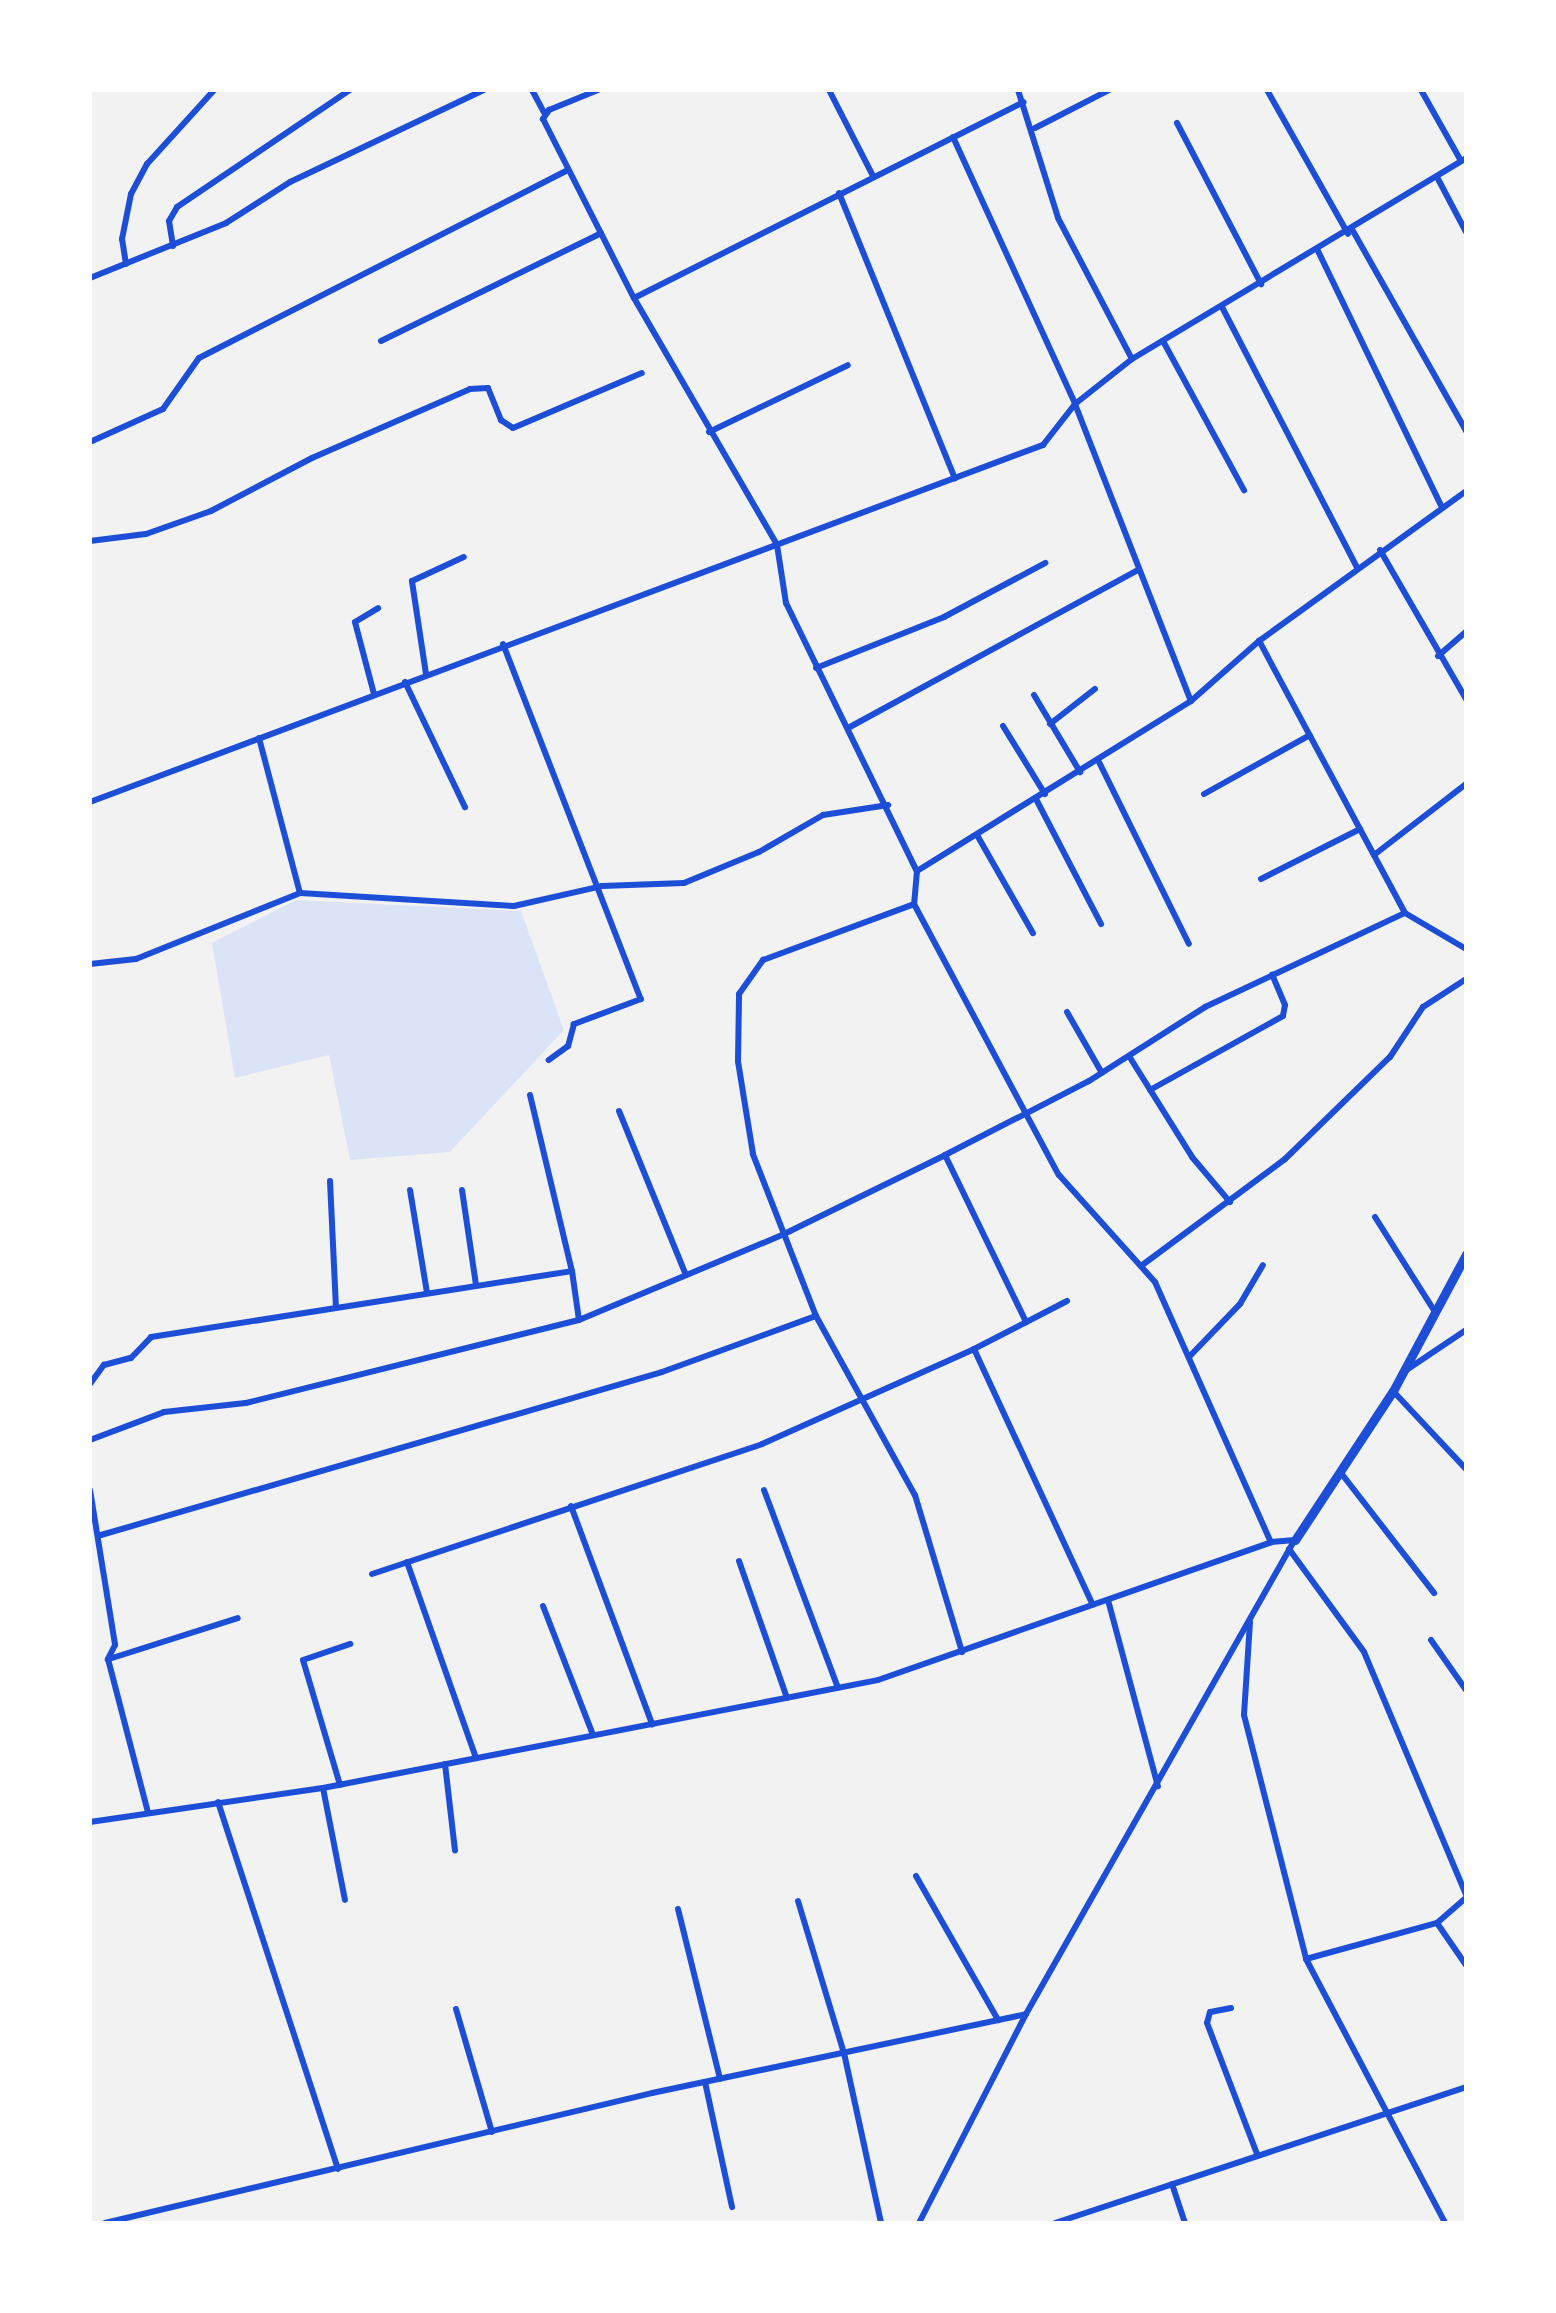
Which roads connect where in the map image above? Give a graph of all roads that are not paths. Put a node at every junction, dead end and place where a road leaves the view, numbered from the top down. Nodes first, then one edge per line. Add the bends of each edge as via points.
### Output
1 (214, 90) edge
2 (350, 90) edge
3 (484, 90) edge
4 (532, 90) edge
5 (598, 90) edge
6 (829, 90) edge
7 (1018, 90) edge
8 (1109, 90) edge
9 (1267, 90) edge
10 (1420, 90) edge
11 (1024, 102) junction
12 (544, 113) junction
13 (1178, 123) dead end
14 (1035, 128) junction
15 (953, 136) junction
16 (1464, 160) edge
17 (568, 170) junction
18 (873, 176) junction
19 (1436, 177) junction
20 (839, 193) junction
21 (1350, 232) junction
22 (1466, 232) edge
23 (601, 233) junction
24 (173, 246) junction
25 (1318, 252) junction
26 (126, 264) junction
27 (90, 278) edge
28 (1261, 284) junction
29 (634, 298) junction
30 (1222, 307) junction
31 (380, 341) dead end
32 (1163, 341) junction
33 (1132, 359) junction
34 (848, 364) dead end
35 (642, 373) dead end
36 (1075, 404) junction
37 (1466, 431) edge
38 (709, 432) junction
39 (90, 442) edge
40 (956, 478) junction
41 (1244, 490) dead end
42 (1466, 491) edge
43 (1441, 505) junction
44 (90, 541) edge
45 (777, 545) junction
46 (1380, 550) junction
47 (464, 556) dead end
48 (1045, 564) dead end
49 (1357, 567) junction
50 (1138, 570) junction
51 (378, 608) dead end
52 (1466, 632) edge
53 (1259, 641) junction
54 (504, 644) junction
55 (1438, 656) junction
56 (816, 668) junction
57 (426, 674) junction
58 (405, 682) junction
59 (1095, 690) dead end
60 (374, 694) junction
61 (1034, 695) dead end
62 (1466, 699) edge
63 (1191, 701) junction
64 (1050, 724) junction
65 (1003, 726) dead end
66 (848, 728) junction
67 (1310, 736) junction
68 (259, 738) junction
69 (1098, 760) junction
70 (1080, 772) junction
71 (1466, 784) edge
72 (1045, 794) junction
73 (1204, 794) dead end
74 (1036, 800) junction
75 (90, 802) edge
76 (888, 805) junction
77 (465, 807) dead end
78 (1360, 829) junction
79 (977, 835) junction
80 (1374, 855) junction
81 (917, 871) junction
82 (1261, 880) dead end
83 (602, 886) junction
84 (300, 893) junction
85 (914, 904) junction
86 (1405, 913) junction
87 (1101, 924) dead end
88 (1033, 933) dead end
89 (1189, 944) dead end
90 (1466, 949) edge
91 (90, 964) edge
92 (1272, 975) junction
93 (1466, 979) edge
94 (1067, 1012) dead end
95 (1129, 1056) junction
96 (549, 1060) dead end
97 (1102, 1073) junction
98 (1150, 1090) junction
99 (530, 1095) dead end
100 (619, 1112) dead end
101 (1021, 1113) junction
102 (945, 1155) junction
103 (330, 1181) dead end
104 (410, 1190) dead end
105 (462, 1190) dead end
106 (1230, 1202) junction
107 (1375, 1217) dead end
108 (782, 1235) junction
109 (1466, 1254) edge
110 (1263, 1265) dead end
111 (1140, 1266) junction
112 (572, 1271) junction
113 (686, 1276) junction
114 (476, 1285) junction
115 (427, 1292) junction
116 (1067, 1301) dead end
117 (336, 1306) junction
118 (1434, 1312) junction
119 (816, 1316) junction
120 (579, 1320) junction
121 (1026, 1322) junction
122 (1466, 1330) edge
123 (974, 1348) junction
124 (1189, 1357) junction
125 (1404, 1370) junction
126 (90, 1384) edge
127 (1393, 1391) junction
128 (865, 1398) junction
129 (90, 1440) edge
130 (1466, 1469) edge
131 (1341, 1473) junction
132 (90, 1490) edge
133 (764, 1490) dead end
134 (571, 1506) junction
135 (101, 1535) junction
136 (1272, 1542) junction
137 (1292, 1545) junction
138 (739, 1561) dead end
139 (408, 1562) junction
140 (372, 1574) dead end
141 (1434, 1593) dead end
142 (1108, 1600) junction
143 (1093, 1605) junction
144 (543, 1606) dead end
145 (238, 1618) dead end
146 (1250, 1620) junction
147 (1430, 1640) dead end
148 (350, 1644) dead end
149 (962, 1652) junction
150 (108, 1659) junction
151 (838, 1688) junction
152 (1466, 1690) edge
153 (787, 1698) junction
154 (652, 1724) junction
155 (594, 1736) junction
156 (476, 1758) junction
157 (445, 1764) junction
158 (340, 1785) junction
159 (1159, 1787) junction
160 (322, 1788) junction
161 (218, 1802) junction
162 (148, 1814) junction
163 (90, 1822) edge
164 (455, 1850) dead end
165 (916, 1876) dead end
166 (1466, 1897) edge
167 (345, 1900) dead end
168 (798, 1901) dead end
169 (678, 1909) dead end
170 (1438, 1923) junction
171 (1306, 1959) junction
172 (1466, 1965) edge
173 (1231, 2008) dead end
174 (456, 2009) dead end
175 (1026, 2014) junction
176 (998, 2020) junction
177 (844, 2053) junction
178 (720, 2079) junction
179 (705, 2082) junction
180 (1466, 2087) edge
181 (1381, 2111) junction
182 (492, 2132) junction
183 (1257, 2154) junction
184 (338, 2169) junction
185 (1172, 2184) junction
186 (732, 2208) dead end
187 (104, 2223) edge
188 (881, 2223) edge
189 (919, 2223) edge
190 (1056, 2223) edge
191 (1185, 2223) edge
192 (1446, 2223) edge

1 - 26 street via 147,164 131,194 122,239
2 - 24 street via 177,206 169,221
3 - 24 street
4 - 12 street
5 - 12 street
6 - 18 street
7 - 11 street
8 - 14 street
9 - 21 street
10 - 16 street
11 - 14 street
11 - 15 street
12 - 17 street
13 - 28 street
14 - 33 street via 1058,218
15 - 18 street
15 - 36 street
16 - 19 street
17 - 23 street
17 - 39 street via 199,358 163,410
18 - 20 street
19 - 21 street
19 - 22 street
20 - 29 street
20 - 40 street
21 - 25 street
21 - 37 street
23 - 29 street
23 - 31 street
24 - 26 street
25 - 28 street
25 - 43 street
26 - 27 street
28 - 30 street
29 - 38 street
30 - 32 street
30 - 49 street
32 - 33 street
32 - 41 street
33 - 36 street
34 - 38 street
35 - 44 street via 513,428 502,420 488,388 470,389 211,511 146,534
36 - 40 street via 1043,445
36 - 50 street
38 - 45 street
40 - 45 street
42 - 43 street
43 - 46 street
45 - 54 street
45 - 56 street via 786,603
46 - 49 street
46 - 55 street
47 - 57 street via 418,576 410,588
48 - 56 street via 944,617
49 - 53 street
50 - 63 street
50 - 66 street
51 - 60 street via 355,622
52 - 55 street
53 - 63 street
53 - 67 street
54 - 57 street
54 - 83 street
55 - 62 street
56 - 66 street
57 - 58 street
58 - 60 street
58 - 77 street
59 - 64 street
60 - 68 street
61 - 64 street
63 - 69 street
64 - 70 street
65 - 72 street
66 - 76 street
67 - 73 street
67 - 78 street
68 - 75 street
68 - 84 street
69 - 70 street
69 - 89 street
70 - 72 street
71 - 80 street
72 - 74 street
74 - 79 street
74 - 87 street
76 - 81 street
76 - 83 street via 823,814 759,852 684,883
78 - 80 street
78 - 82 street
79 - 81 street
79 - 88 street
80 - 86 street
81 - 85 street
83 - 84 street via 514,906
83 - 96 street via 641,999 574,1024 565,1051
84 - 91 street via 136,958
85 - 101 street
85 - 108 street via 795,954 763,960 738,994 746,1126
86 - 90 street
86 - 92 street
92 - 95 street via 1205,1007
92 - 98 street via 1286,1004 1283,1016
93 - 106 street via 1424,1007 1390,1058
94 - 97 street
95 - 97 street
95 - 98 street
97 - 101 street
98 - 106 street
99 - 112 street
100 - 113 street
101 - 102 street
101 - 111 street via 1058,1175
102 - 108 street
102 - 121 street
103 - 117 street
104 - 115 street
105 - 114 street
106 - 111 street
107 - 118 street
108 - 113 street
108 - 119 street
109 - 118 street
110 - 124 street via 1240,1304
111 - 124 street via 1163,1296
112 - 114 street
112 - 120 street
113 - 120 street
114 - 115 street
115 - 117 street
116 - 121 street
117 - 126 street via 150,1337 130,1358 104,1365
118 - 125 street
119 - 128 street
119 - 135 street via 643,1378
120 - 129 street via 246,1404 164,1412
121 - 123 street
122 - 125 street
123 - 128 street
123 - 143 street
124 - 136 street
125 - 127 street
127 - 130 street
127 - 131 street
128 - 134 street via 762,1444
128 - 149 street via 916,1495
131 - 137 street
131 - 141 street
132 - 135 street
133 - 151 street
134 - 139 street
134 - 154 street
135 - 150 street via 115,1644
136 - 137 street
136 - 142 street
137 - 146 street
137 - 166 street via 1364,1652
138 - 153 street
139 - 140 street
139 - 156 street
142 - 143 street
142 - 159 street
143 - 149 street
144 - 155 street
145 - 150 street
146 - 159 street
146 - 171 street via 1244,1715
147 - 152 street
148 - 158 street via 303,1660
149 - 151 street
150 - 162 street
151 - 153 street
153 - 154 street
154 - 155 street
155 - 156 street
156 - 157 street
157 - 158 street
157 - 164 street
158 - 160 street
159 - 175 street
160 - 161 street
160 - 167 street
161 - 162 street
161 - 184 street
162 - 163 street
165 - 176 street
166 - 170 street
168 - 177 street
169 - 178 street
170 - 171 street
170 - 172 street
171 - 181 street
173 - 183 street via 1210,2012 1207,2023
174 - 182 street
175 - 176 street
175 - 189 street
176 - 177 street
177 - 178 street
177 - 188 street
178 - 179 street
179 - 182 street
179 - 186 street
180 - 181 street
181 - 183 street
181 - 192 street
182 - 184 street
183 - 185 street
184 - 187 street
185 - 190 street
185 - 191 street

